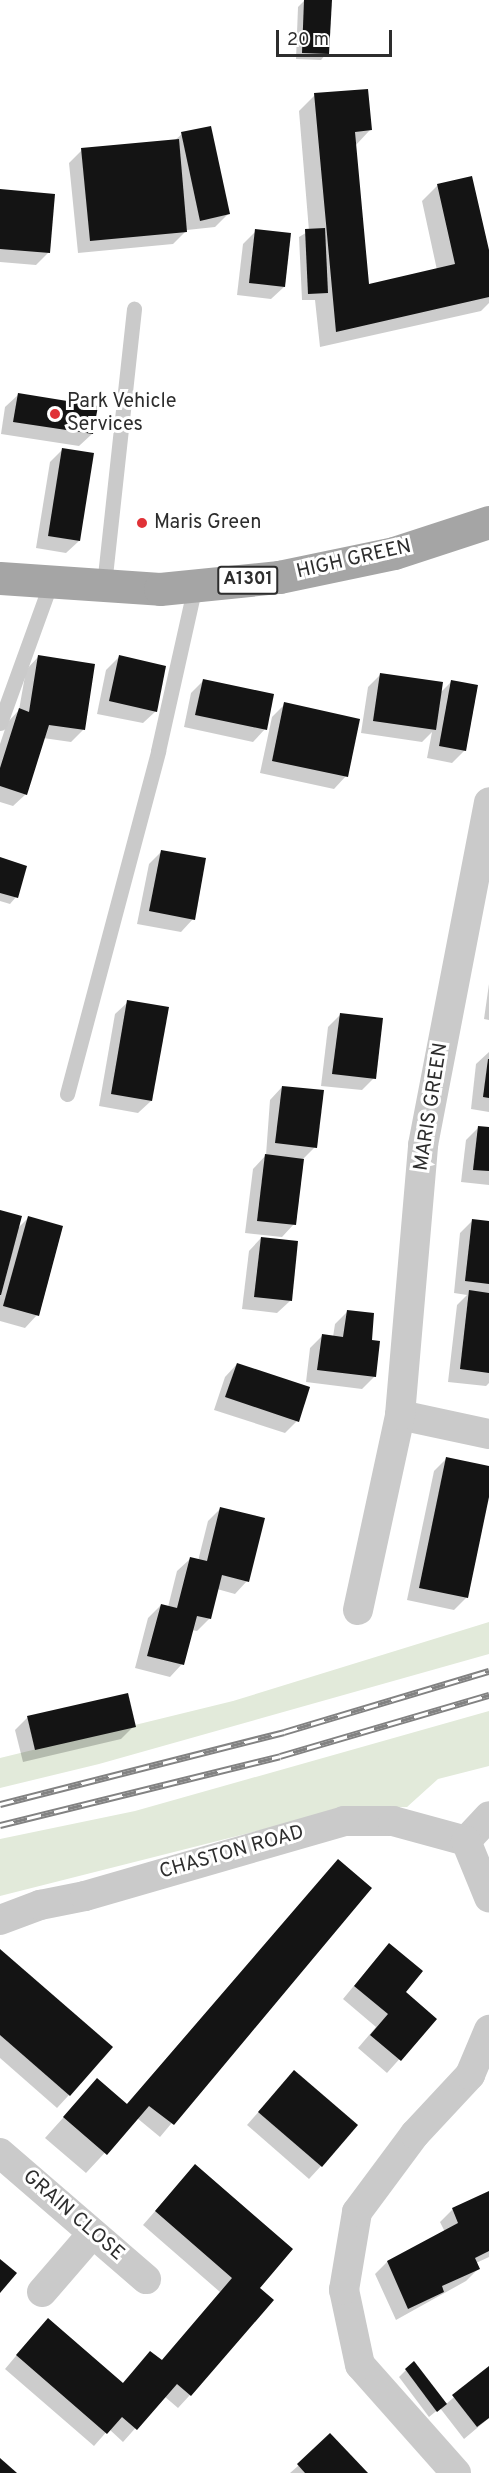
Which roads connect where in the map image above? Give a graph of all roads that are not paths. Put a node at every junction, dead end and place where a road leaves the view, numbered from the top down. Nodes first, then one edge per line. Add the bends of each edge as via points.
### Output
1 (134, 309) dead end
2 (489, 522) edge
3 (0, 578) edge
4 (51, 582) junction
5 (104, 585) junction
6 (195, 585) junction
7 (0, 723) edge
8 (489, 802) edge
9 (67, 1094) dead end
10 (400, 1415) junction
11 (489, 1434) edge
12 (358, 1610) dead end
13 (489, 1816) edge
14 (466, 1841) junction
15 (489, 1897) edge
16 (0, 1920) edge
17 (489, 2030) edge
18 (0, 2153) edge
19 (92, 2234) junction
20 (146, 2279) dead end
21 (42, 2292) dead end
22 (456, 2473) edge

1 - 5 lane
2 - 6 main road, HIGH GREEN / A1301 via 394,553 279,577
3 - 4 main road, HIGH GREEN / A1301
4 - 5 main road, HIGH GREEN / A1301
4 - 7 lane
5 - 6 main road, HIGH GREEN / A1301
6 - 9 lane via 158,751
8 - 10 street, MARIS GREEN via 423,1145
10 - 11 street
10 - 12 street, MARIS GREEN
13 - 14 street
14 - 15 street
14 - 16 street, CHASTON ROAD via 393,1821 344,1821 85,1896 40,1905
17 - 22 street via 470,2075 415,2134 357,2212 344,2290 360,2365
18 - 19 street, GRAIN CLOSE
19 - 20 street, GRAIN CLOSE
19 - 21 street

